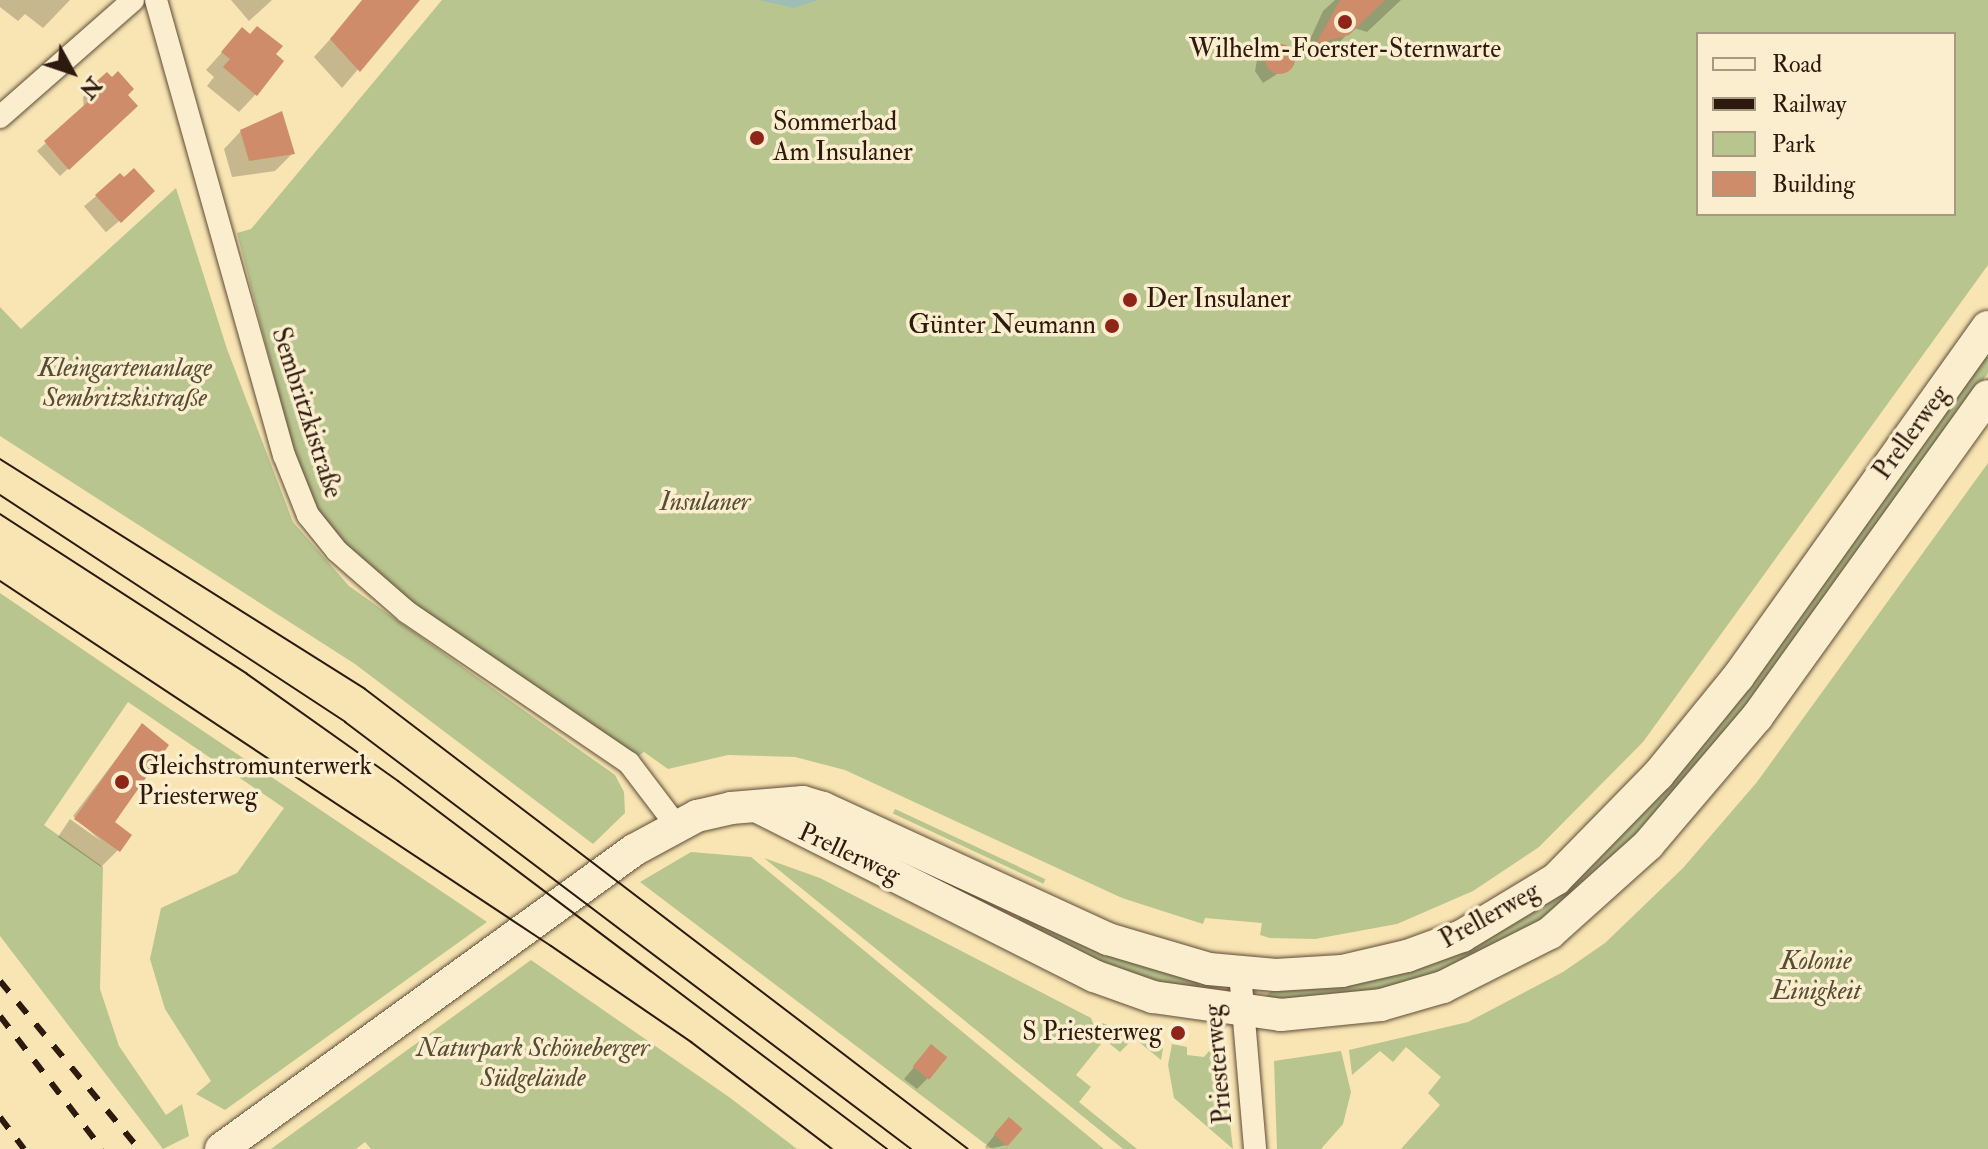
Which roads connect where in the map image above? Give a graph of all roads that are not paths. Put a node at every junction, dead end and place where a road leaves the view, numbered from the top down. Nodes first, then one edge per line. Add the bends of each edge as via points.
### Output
1 (133, 0) edge
2 (156, 0) edge
3 (0, 117) edge
4 (1988, 327) edge
5 (1988, 396) edge
6 (758, 807) junction
7 (676, 825) junction
8 (1240, 973) junction
9 (1243, 1013) junction
10 (221, 1149) edge
11 (1255, 1149) edge

1 - 3 street
2 - 7 street, Sembritzkistraße via 284,455 308,515 337,551 407,612 629,763
4 - 8 main road, Prellerweg via 1716,706 1638,797 1556,879 1487,924 1407,956 1333,972
5 - 9 main road, Prellerweg via 1733,748 1648,845 1571,917 1485,969 1402,1000 1319,1013
6 - 7 main road, Prellerweg via 711,811
6 - 8 main road, Prellerweg via 803,802 823,808 1108,939 1168,960
6 - 9 main road, Prellerweg via 1109,982 1182,1004
7 - 10 main road, Prellerweg
8 - 9 street, Priesterweg
9 - 11 street, Priesterweg

